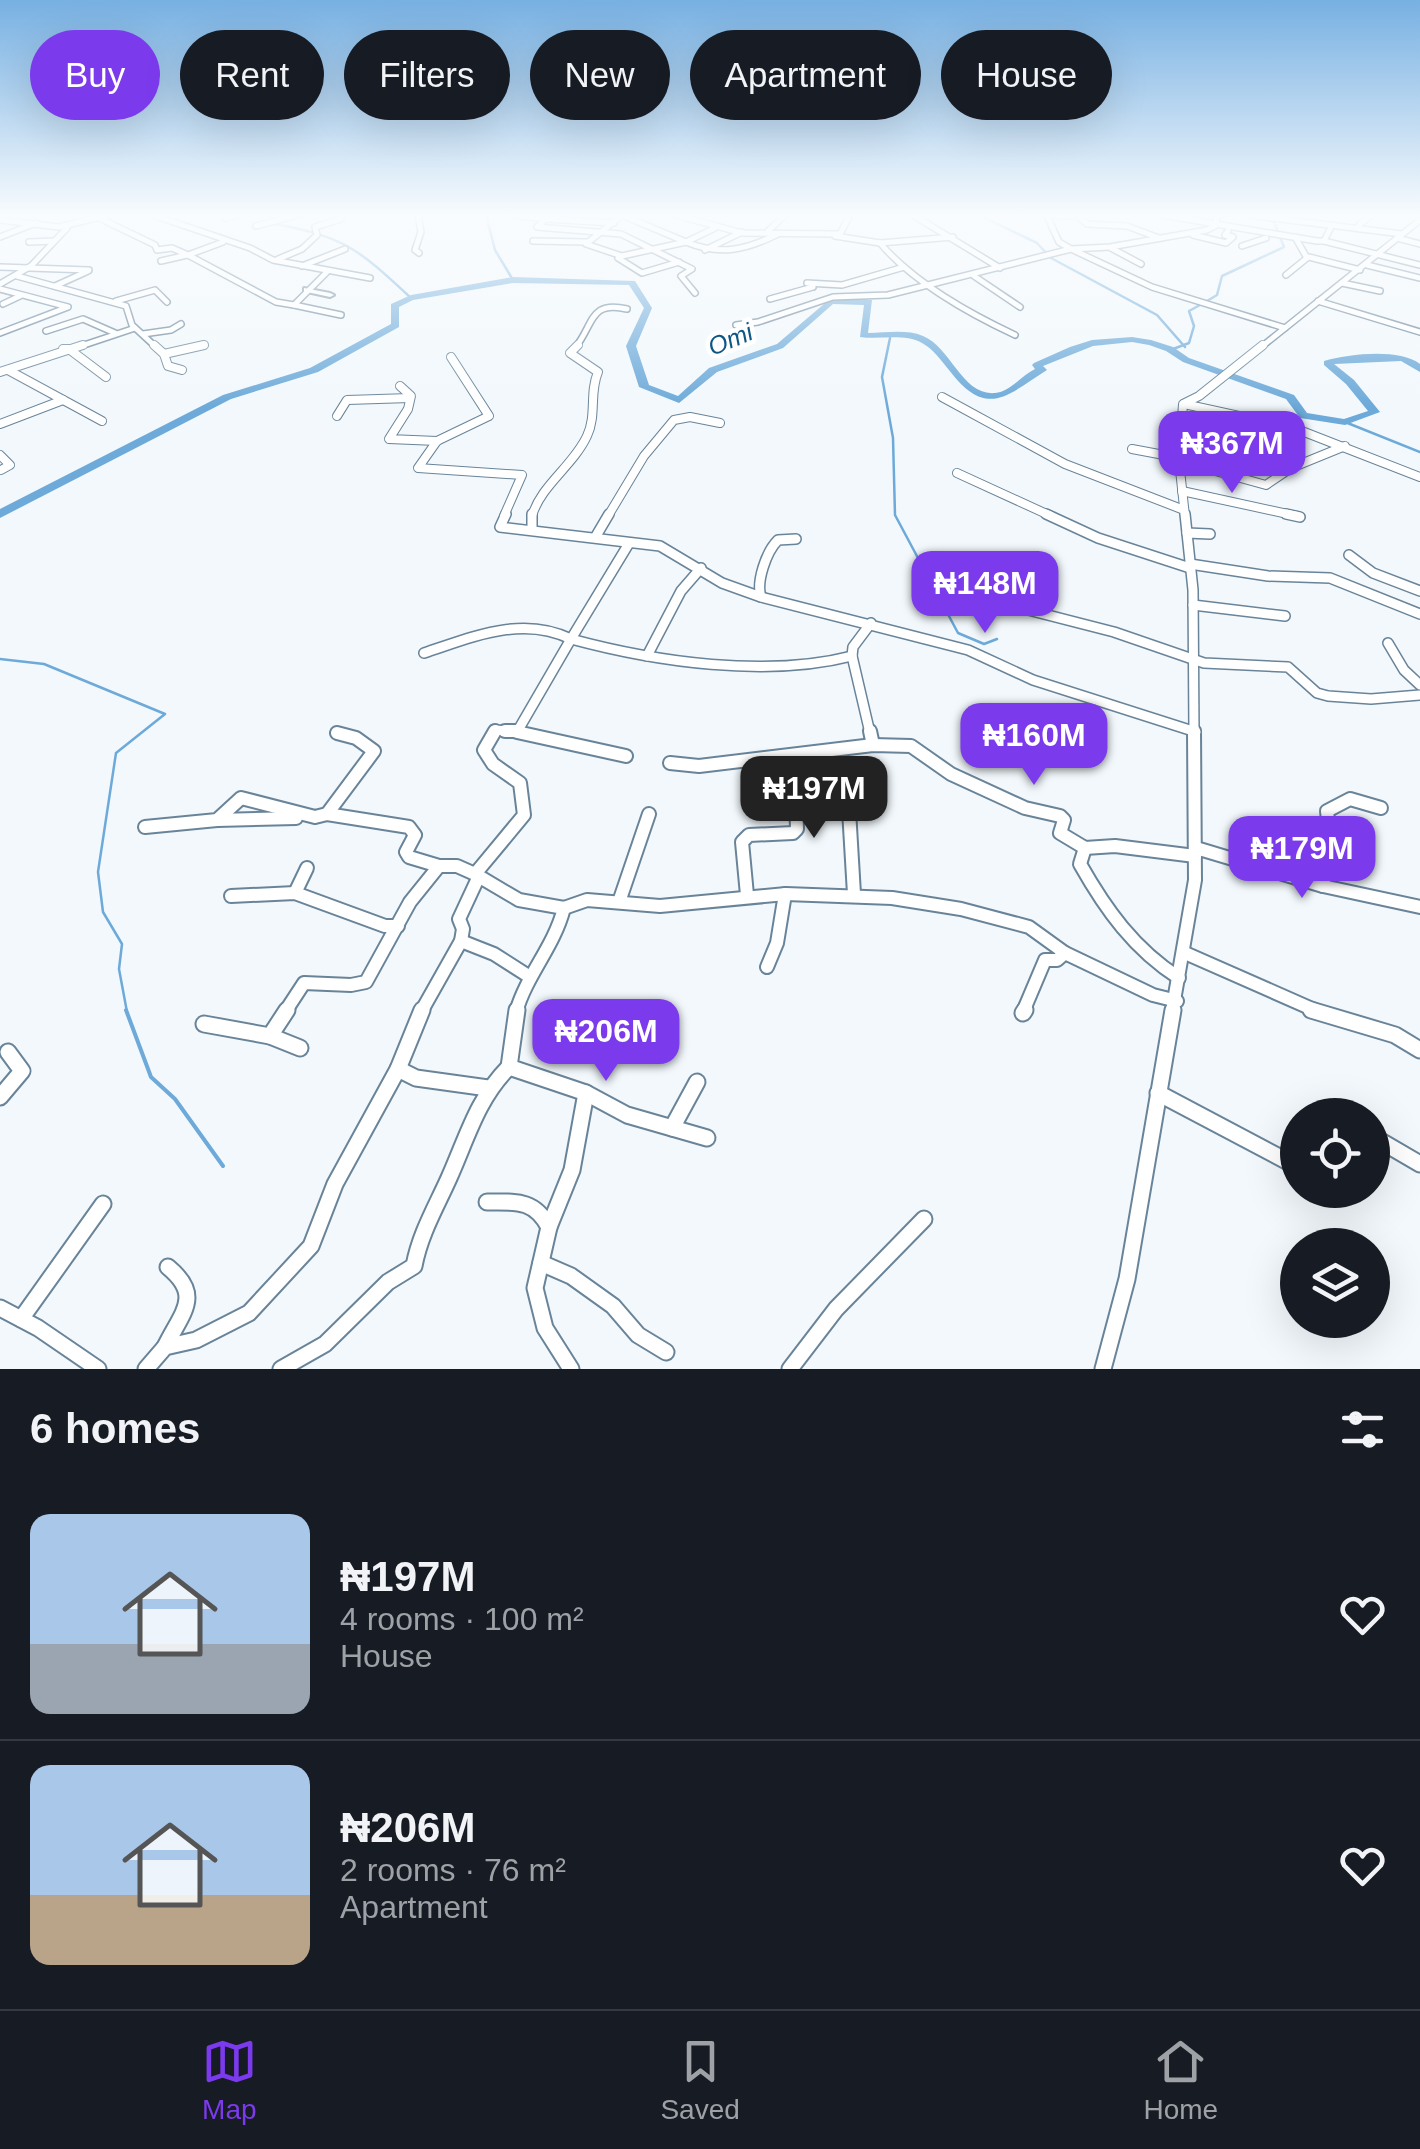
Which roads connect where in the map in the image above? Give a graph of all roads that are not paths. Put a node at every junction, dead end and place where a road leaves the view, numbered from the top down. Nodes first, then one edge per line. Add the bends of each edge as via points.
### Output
1 (30, 279) edge
2 (60, 279) edge
3 (73, 279) edge
4 (233, 279) edge
5 (323, 279) edge
6 (683, 279) edge
7 (862, 279) edge
8 (923, 279) edge
9 (961, 279) edge
10 (978, 279) edge
11 (1134, 279) edge
12 (1348, 279) edge
13 (35, 280) joint
14 (1342, 284) junction
15 (933, 285) junction
16 (51, 286) junction
17 (0, 287) edge
18 (307, 290) junction
19 (1380, 292) dead end
20 (695, 293) dead end
21 (330, 295) dead end
22 (20, 296) junction
23 (770, 298) dead end
24 (116, 301) junction
25 (1318, 301) junction
26 (167, 302) dead end
27 (2, 304) dead end
28 (294, 305) junction
29 (1020, 307) dead end
30 (627, 309) dead end
31 (341, 315) dead end
32 (181, 324) dead end
33 (736, 325) dead end
34 (132, 327) junction
35 (1285, 328) junction
36 (1420, 328) edge
37 (46, 331) dead end
38 (0, 333) edge
39 (115, 333) junction
40 (142, 334) junction
41 (1015, 335) dead end
42 (204, 345) dead end
43 (62, 349) junction
44 (164, 354) junction
45 (451, 357) dead end
46 (4, 370) edge
47 (182, 370) dead end
48 (106, 377) dead end
49 (400, 386) dead end
50 (410, 398) junction
51 (942, 398) dead end
52 (63, 400) junction
53 (1184, 404) junction
54 (337, 416) dead end
55 (102, 421) dead end
56 (720, 423) dead end
57 (0, 424) edge
58 (436, 441) junction
59 (1345, 446) junction
60 (1132, 449) dead end
61 (0, 455) edge
62 (1180, 460) junction
63 (1, 470) edge
64 (956, 473) dead end
65 (1420, 476) edge
66 (1182, 491) junction
67 (1184, 510) junction
68 (1300, 517) dead end
69 (532, 528) junction
70 (1186, 534) junction
71 (1210, 534) dead end
72 (596, 536) junction
73 (796, 539) dead end
74 (628, 545) junction
75 (1349, 555) dead end
76 (1190, 566) junction
77 (701, 568) junction
78 (1420, 590) edge
79 (962, 592) dead end
80 (761, 596) junction
81 (1192, 604) junction
82 (1420, 614) edge
83 (1285, 616) dead end
84 (871, 623) junction
85 (571, 640) junction
86 (1388, 643) dead end
87 (424, 653) dead end
88 (647, 656) junction
89 (852, 656) junction
90 (1192, 658) junction
91 (1420, 685) edge
92 (1420, 695) edge
93 (517, 732) junction
94 (1196, 732) junction
95 (336, 733) dead end
96 (873, 745) junction
97 (626, 756) dead end
98 (781, 756) junction
99 (670, 762) dead end
100 (1382, 808) dead end
101 (850, 810) dead end
102 (649, 814) dead end
103 (321, 816) junction
104 (217, 820) junction
105 (144, 827) dead end
106 (1085, 848) junction
107 (1195, 852) junction
108 (438, 866) junction
109 (306, 868) dead end
110 (477, 875) junction
111 (1323, 886) junction
112 (294, 893) junction
113 (784, 894) junction
114 (854, 894) junction
115 (746, 895) junction
116 (231, 896) dead end
117 (619, 902) junction
118 (1420, 907) edge
119 (564, 908) junction
120 (398, 926) junction
121 (461, 941) junction
122 (1065, 953) junction
123 (1185, 953) junction
124 (767, 967) dead end
125 (530, 977) junction
126 (1179, 978) junction
127 (1177, 1001) junction
128 (1023, 1012) dead end
129 (204, 1024) dead end
130 (270, 1036) junction
131 (300, 1048) dead end
132 (1420, 1050) edge
133 (8, 1052) dead end
134 (509, 1066) junction
135 (398, 1069) junction
136 (697, 1082) dead end
137 (488, 1088) junction
138 (586, 1093) junction
139 (1158, 1093) junction
140 (0, 1097) edge
141 (672, 1128) junction
142 (707, 1138) dead end
143 (1390, 1146) edge
144 (1280, 1157) edge
145 (1420, 1164) edge
146 (487, 1202) dead end
147 (104, 1204) dead end
148 (924, 1219) dead end
149 (549, 1227) junction
150 (541, 1263) junction
151 (168, 1267) dead end
152 (0, 1308) edge
153 (21, 1319) junction
154 (165, 1346) junction
155 (666, 1352) dead end
156 (98, 1369) edge
157 (146, 1369) edge
158 (281, 1369) edge
159 (571, 1369) edge
160 (790, 1369) edge
161 (1103, 1369) edge

1 - 13 street
2 - 16 street
3 - 16 street
4 - 28 street
5 - 18 street
6 - 20 street
7 - 23 street
8 - 15 street
9 - 15 street
10 - 29 street
11 - 35 street
12 - 14 street
13 - 16 street
14 - 19 street
14 - 25 street
15 - 33 street via 833,297
15 - 41 street via 964,310
16 - 24 street
17 - 22 street
18 - 21 street
18 - 28 street
22 - 27 street
22 - 38 street via 68,306
24 - 26 street via 155,290
24 - 34 street via 130,312
25 - 35 street
25 - 36 street
28 - 31 street via 310,314
30 - 69 street via 611,305 596,312 570,353 598,372 591,386 593,419 575,459 538,502
32 - 40 street
34 - 39 street
34 - 40 street
35 - 53 street
37 - 39 street via 83,319
39 - 43 street
40 - 44 street
42 - 44 street
43 - 46 street
43 - 48 street
44 - 47 street via 168,366
45 - 58 street via 489,416
46 - 52 street
49 - 50 street
50 - 54 street via 348,400
50 - 58 street via 389,439
51 - 67 street via 1065,464
52 - 55 street
52 - 57 street
53 - 59 street
53 - 62 street
56 - 72 street via 673,420
58 - 69 street via 418,468 522,475 500,527
59 - 62 street via 1266,486
59 - 65 street
60 - 62 street
61 - 63 street via 10,465
62 - 66 street
64 - 76 street via 1098,538
66 - 67 street
66 - 68 street
67 - 70 street
69 - 72 street
70 - 71 street
70 - 76 street
72 - 74 street
73 - 80 street via 771,547
74 - 77 street via 660,546
74 - 85 street
75 - 78 street via 1373,573
76 - 81 street
76 - 82 street via 1330,578
77 - 80 street
77 - 88 street via 673,599 664,632
79 - 90 street
80 - 84 street
81 - 83 street
81 - 90 street
84 - 89 street
84 - 94 street via 968,650 1033,680
85 - 87 street via 540,629 508,628
85 - 88 street
85 - 93 street
86 - 91 street
88 - 89 street via 809,667
89 - 96 street
90 - 92 street via 1288,668 1317,693 1347,699
90 - 94 street
93 - 97 street
93 - 110 street via 496,730 484,750 520,783 524,814
94 - 107 street
95 - 103 street via 374,751
96 - 98 street
96 - 106 street via 911,746 951,774 1025,808 1060,816 1060,834
98 - 99 street via 699,766
98 - 115 street via 798,828 749,835 742,842
100 - 111 street via 1350,798 1327,811
101 - 114 street
102 - 117 street
103 - 104 street
103 - 104 street via 242,798
103 - 108 street via 409,828 416,835 409,857
104 - 105 street
106 - 107 street
106 - 126 street via 1080,864 1116,926
107 - 111 street
107 - 123 street
108 - 110 street
108 - 120 street
109 - 112 street
110 - 119 street via 519,900
110 - 121 street via 459,919
111 - 118 street
112 - 116 street
112 - 120 street
113 - 114 street
113 - 115 street
113 - 124 street via 778,943
114 - 122 street via 927,900 1033,928
115 - 117 street via 657,906
117 - 119 street via 580,898
119 - 125 street via 547,954
120 - 130 street via 366,982 304,983
121 - 125 street
121 - 135 street
122 - 127 street
122 - 128 street via 1044,960
123 - 126 street
123 - 132 street
125 - 134 street via 510,1033
126 - 127 street
127 - 139 street
129 - 130 street
130 - 131 street
133 - 140 street via 22,1071
134 - 137 street
134 - 138 street
135 - 137 street via 416,1078
135 - 154 street via 335,1184 311,1246 248,1313 196,1340
136 - 141 street
137 - 158 street via 418,1237 414,1266 388,1282 325,1344
138 - 141 street via 626,1116
138 - 149 street via 572,1170
139 - 144 street
139 - 161 street via 1128,1279
141 - 142 street
143 - 145 street
146 - 149 street via 528,1202
147 - 153 street
148 - 160 street
149 - 150 street
150 - 155 street via 571,1276
150 - 159 street via 538,1310
151 - 154 street via 186,1282 189,1296
152 - 153 street
153 - 156 street
154 - 157 street

